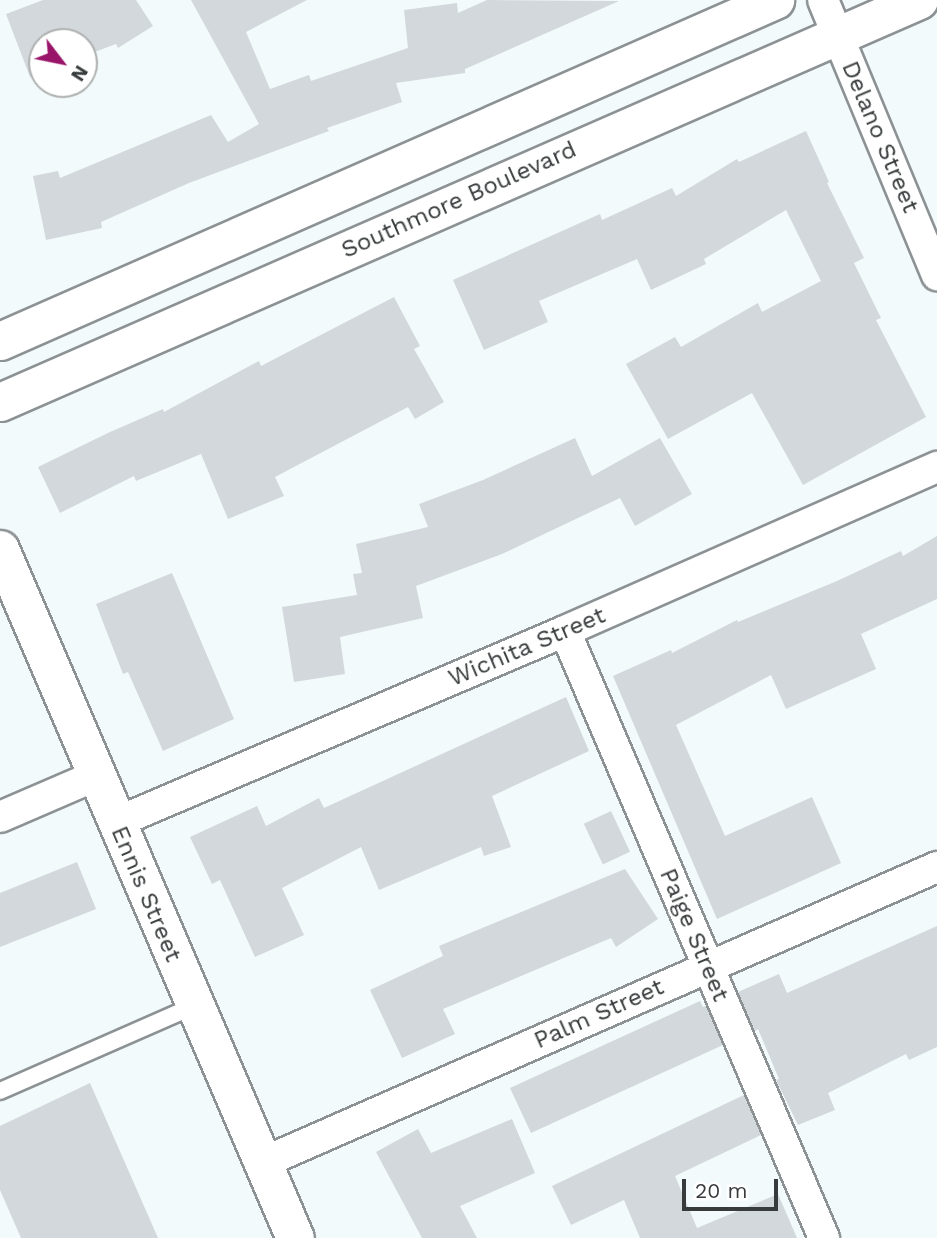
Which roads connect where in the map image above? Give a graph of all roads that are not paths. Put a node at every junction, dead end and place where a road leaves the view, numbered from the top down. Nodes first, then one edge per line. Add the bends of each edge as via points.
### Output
1 (775, 0) edge
2 (823, 0) edge
3 (919, 0) edge
4 (837, 34) junction
5 (937, 275) edge
6 (0, 341) edge
7 (0, 402) edge
8 (937, 467) edge
9 (0, 548) edge
10 (565, 631) junction
11 (95, 776) junction
12 (0, 817) edge
13 (115, 823) junction
14 (937, 867) edge
15 (707, 966) junction
16 (194, 1006) junction
17 (0, 1091) edge
18 (262, 1163) junction
19 (295, 1238) edge
20 (824, 1238) edge

1 - 6 street
2 - 4 street, Delano Street
3 - 4 street, Southmore Boulevard
4 - 5 street, Delano Street
4 - 7 street, Southmore Boulevard
8 - 10 street, Wichita Street
9 - 11 street, Ennis Street
10 - 13 street, Wichita Street
10 - 15 street, Paige Street
11 - 12 street
11 - 13 street, Ennis Street
13 - 16 street, Ennis Street
14 - 15 street, Palm Street
15 - 18 street, Palm Street
15 - 20 street, Paige Street
16 - 17 lane
16 - 18 street, Ennis Street
18 - 19 street, Ennis Street

